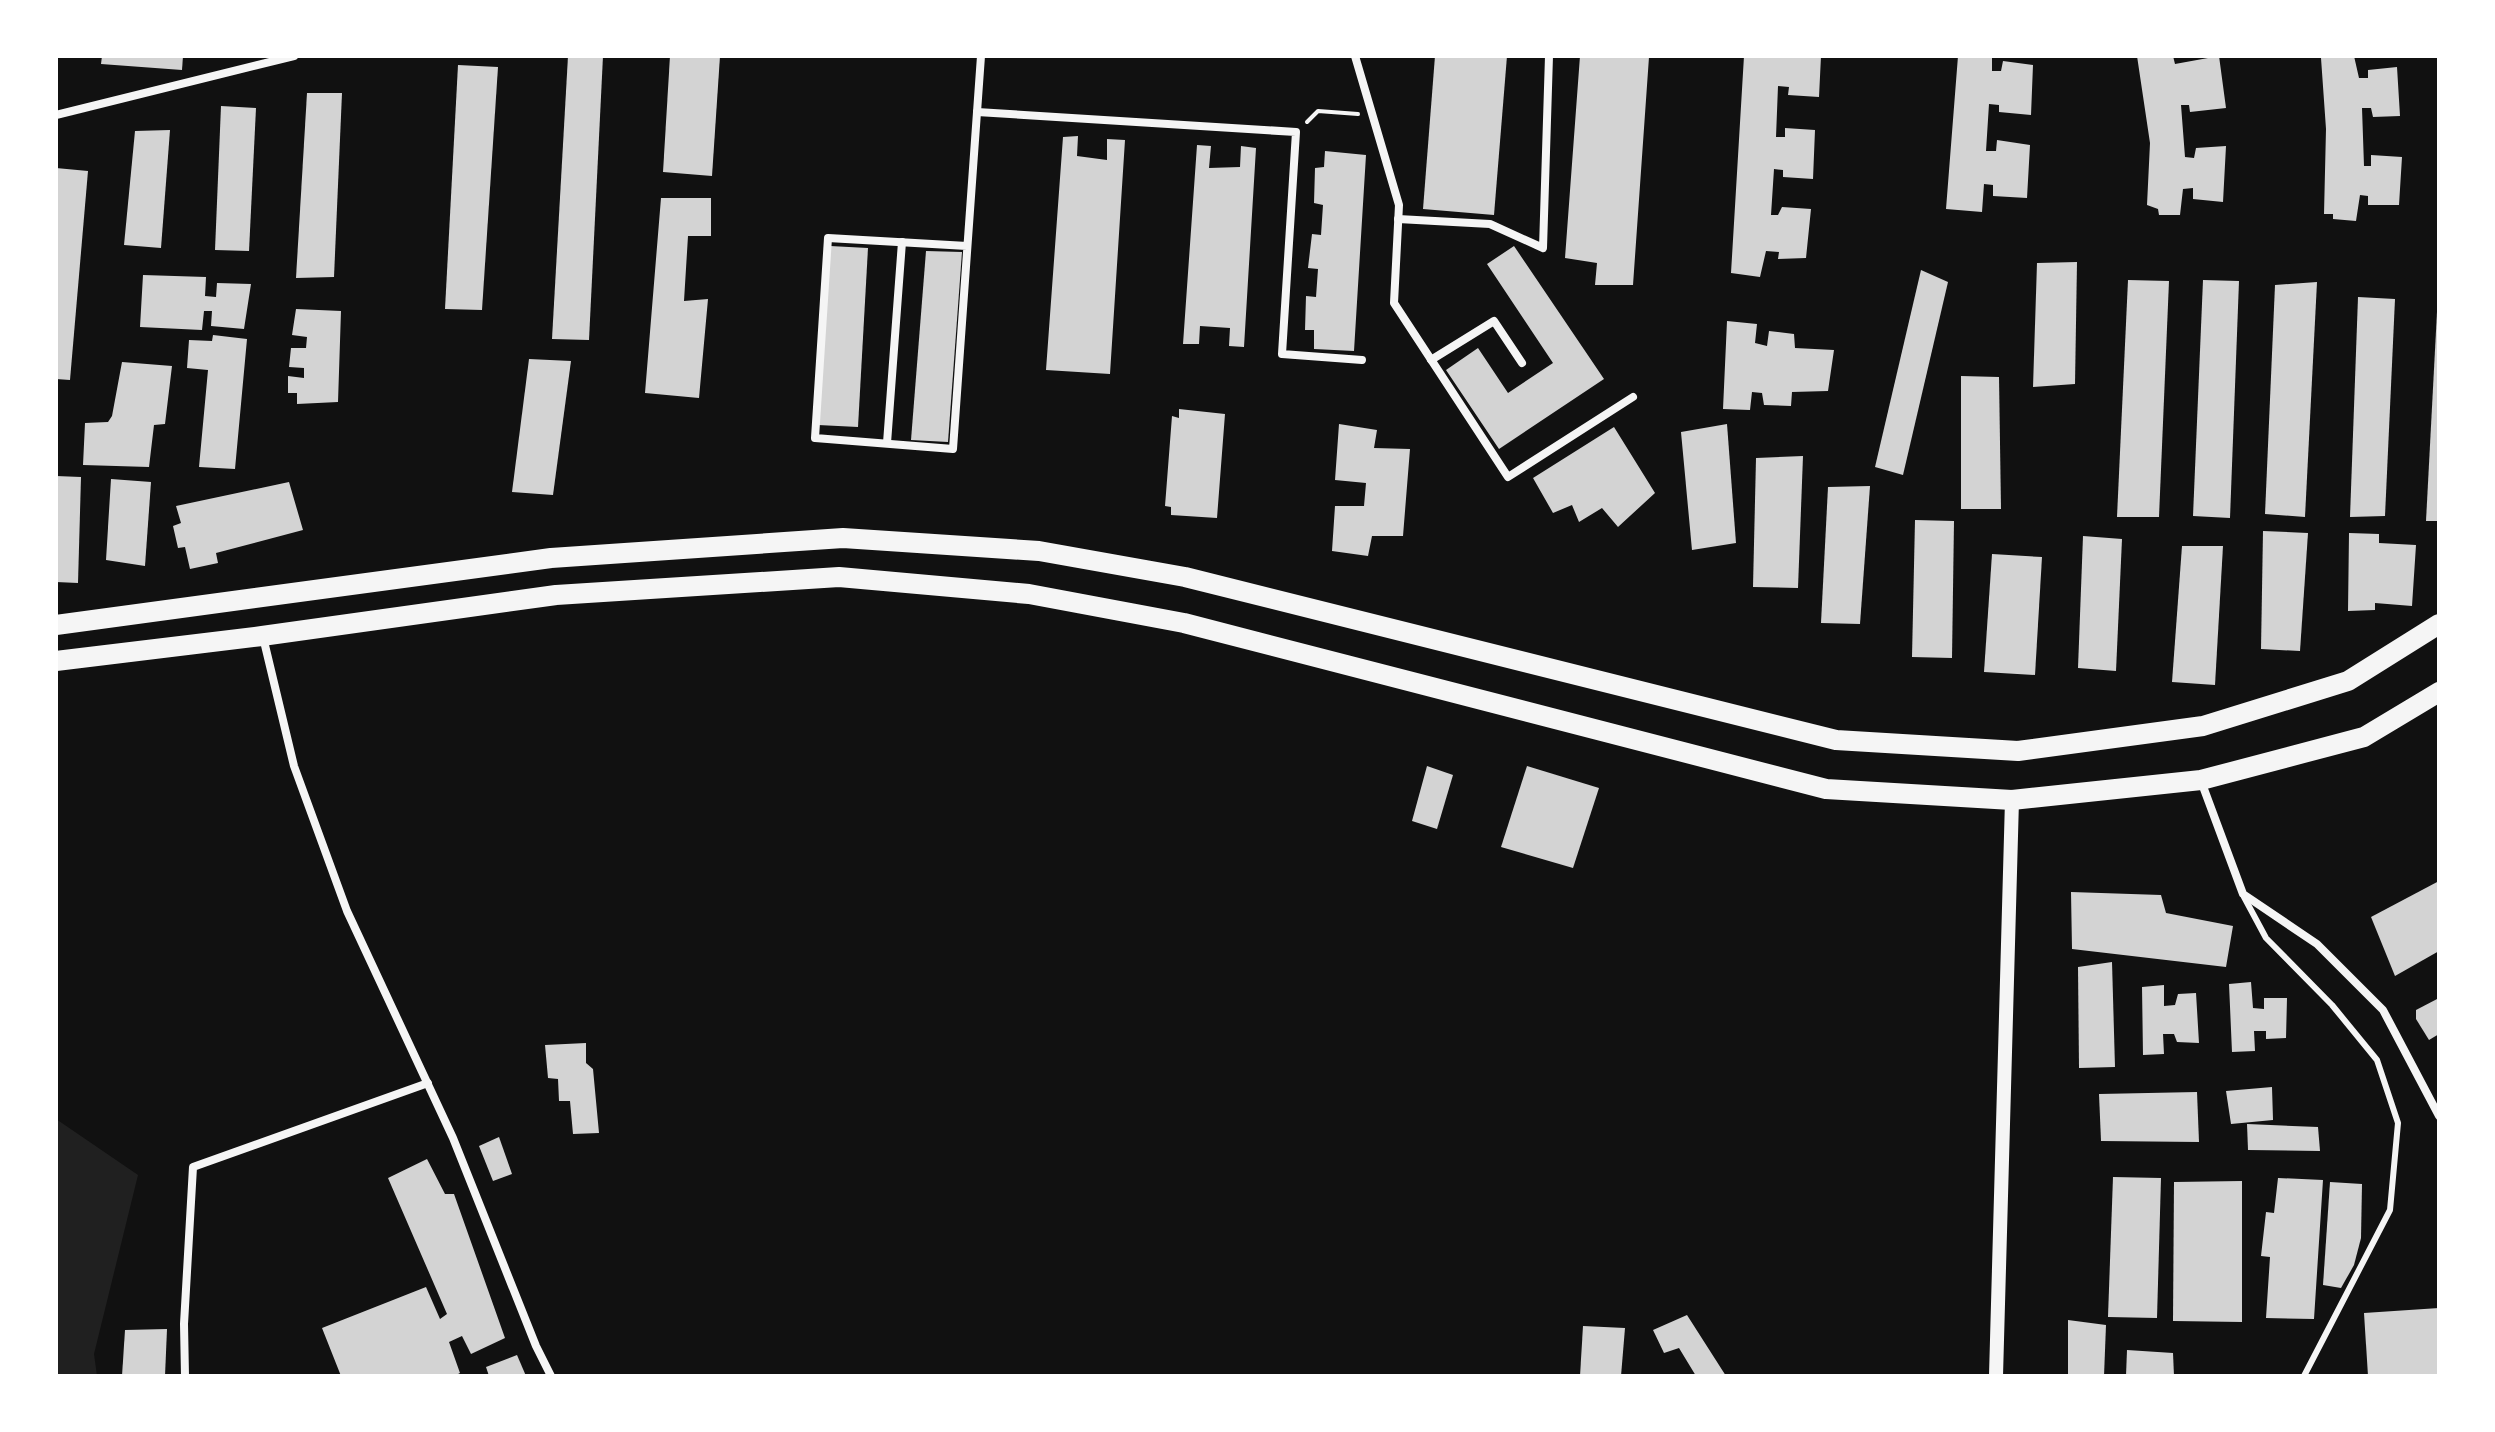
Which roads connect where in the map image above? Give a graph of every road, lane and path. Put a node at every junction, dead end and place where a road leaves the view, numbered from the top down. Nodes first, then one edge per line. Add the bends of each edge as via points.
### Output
1 (294, 56) edge
2 (981, 56) edge
3 (1355, 56) edge
4 (1549, 56) edge
5 (977, 112) junction
6 (56, 115) edge
7 (1371, 115) junction
8 (1296, 132) junction
9 (1398, 219) junction
10 (902, 242) junction
11 (967, 246) junction
12 (1362, 360) dead end
13 (1431, 360) junction
14 (1522, 363) dead end
15 (1633, 397) dead end
16 (887, 443) junction
17 (2439, 624) edge
18 (56, 625) edge
19 (262, 636) junction
20 (56, 661) edge
21 (2439, 692) edge
22 (2201, 780) junction
23 (2012, 800) junction
24 (2243, 894) junction
25 (428, 1083) junction
26 (2439, 1116) edge
27 (185, 1376) edge
28 (551, 1376) edge
29 (1996, 1376) edge
30 (2304, 1376) edge

1 - 6 street
2 - 5 street
3 - 7 street
4 - 9 street via 1543,248 1490,224
5 - 8 street
5 - 11 street
7 - 8 path via 1318,111
7 - 9 street via 1399,205
8 - 12 street via 1282,354
9 - 13 street via 1394,303
10 - 11 street
10 - 16 street
10 - 16 street via 828,238 815,438
11 - 16 street via 953,449
13 - 14 street via 1494,321
13 - 15 street via 1508,477
17 - 18 main road via 2348,681 2203,726 2018,751 1836,740 1185,577 1039,551 843,538 551,558
19 - 20 main road
19 - 23 main road via 556,595 839,577 1029,594 1184,623 1826,789
19 - 25 street via 294,766 347,911
21 - 22 main road via 2364,737
22 - 23 main road
22 - 24 street
23 - 29 street
24 - 26 street via 2317,944 2383,1010
24 - 30 lane via 2266,938 2377,1060 2398,1123 2390,1210
25 - 27 street via 193,1167
25 - 28 street

